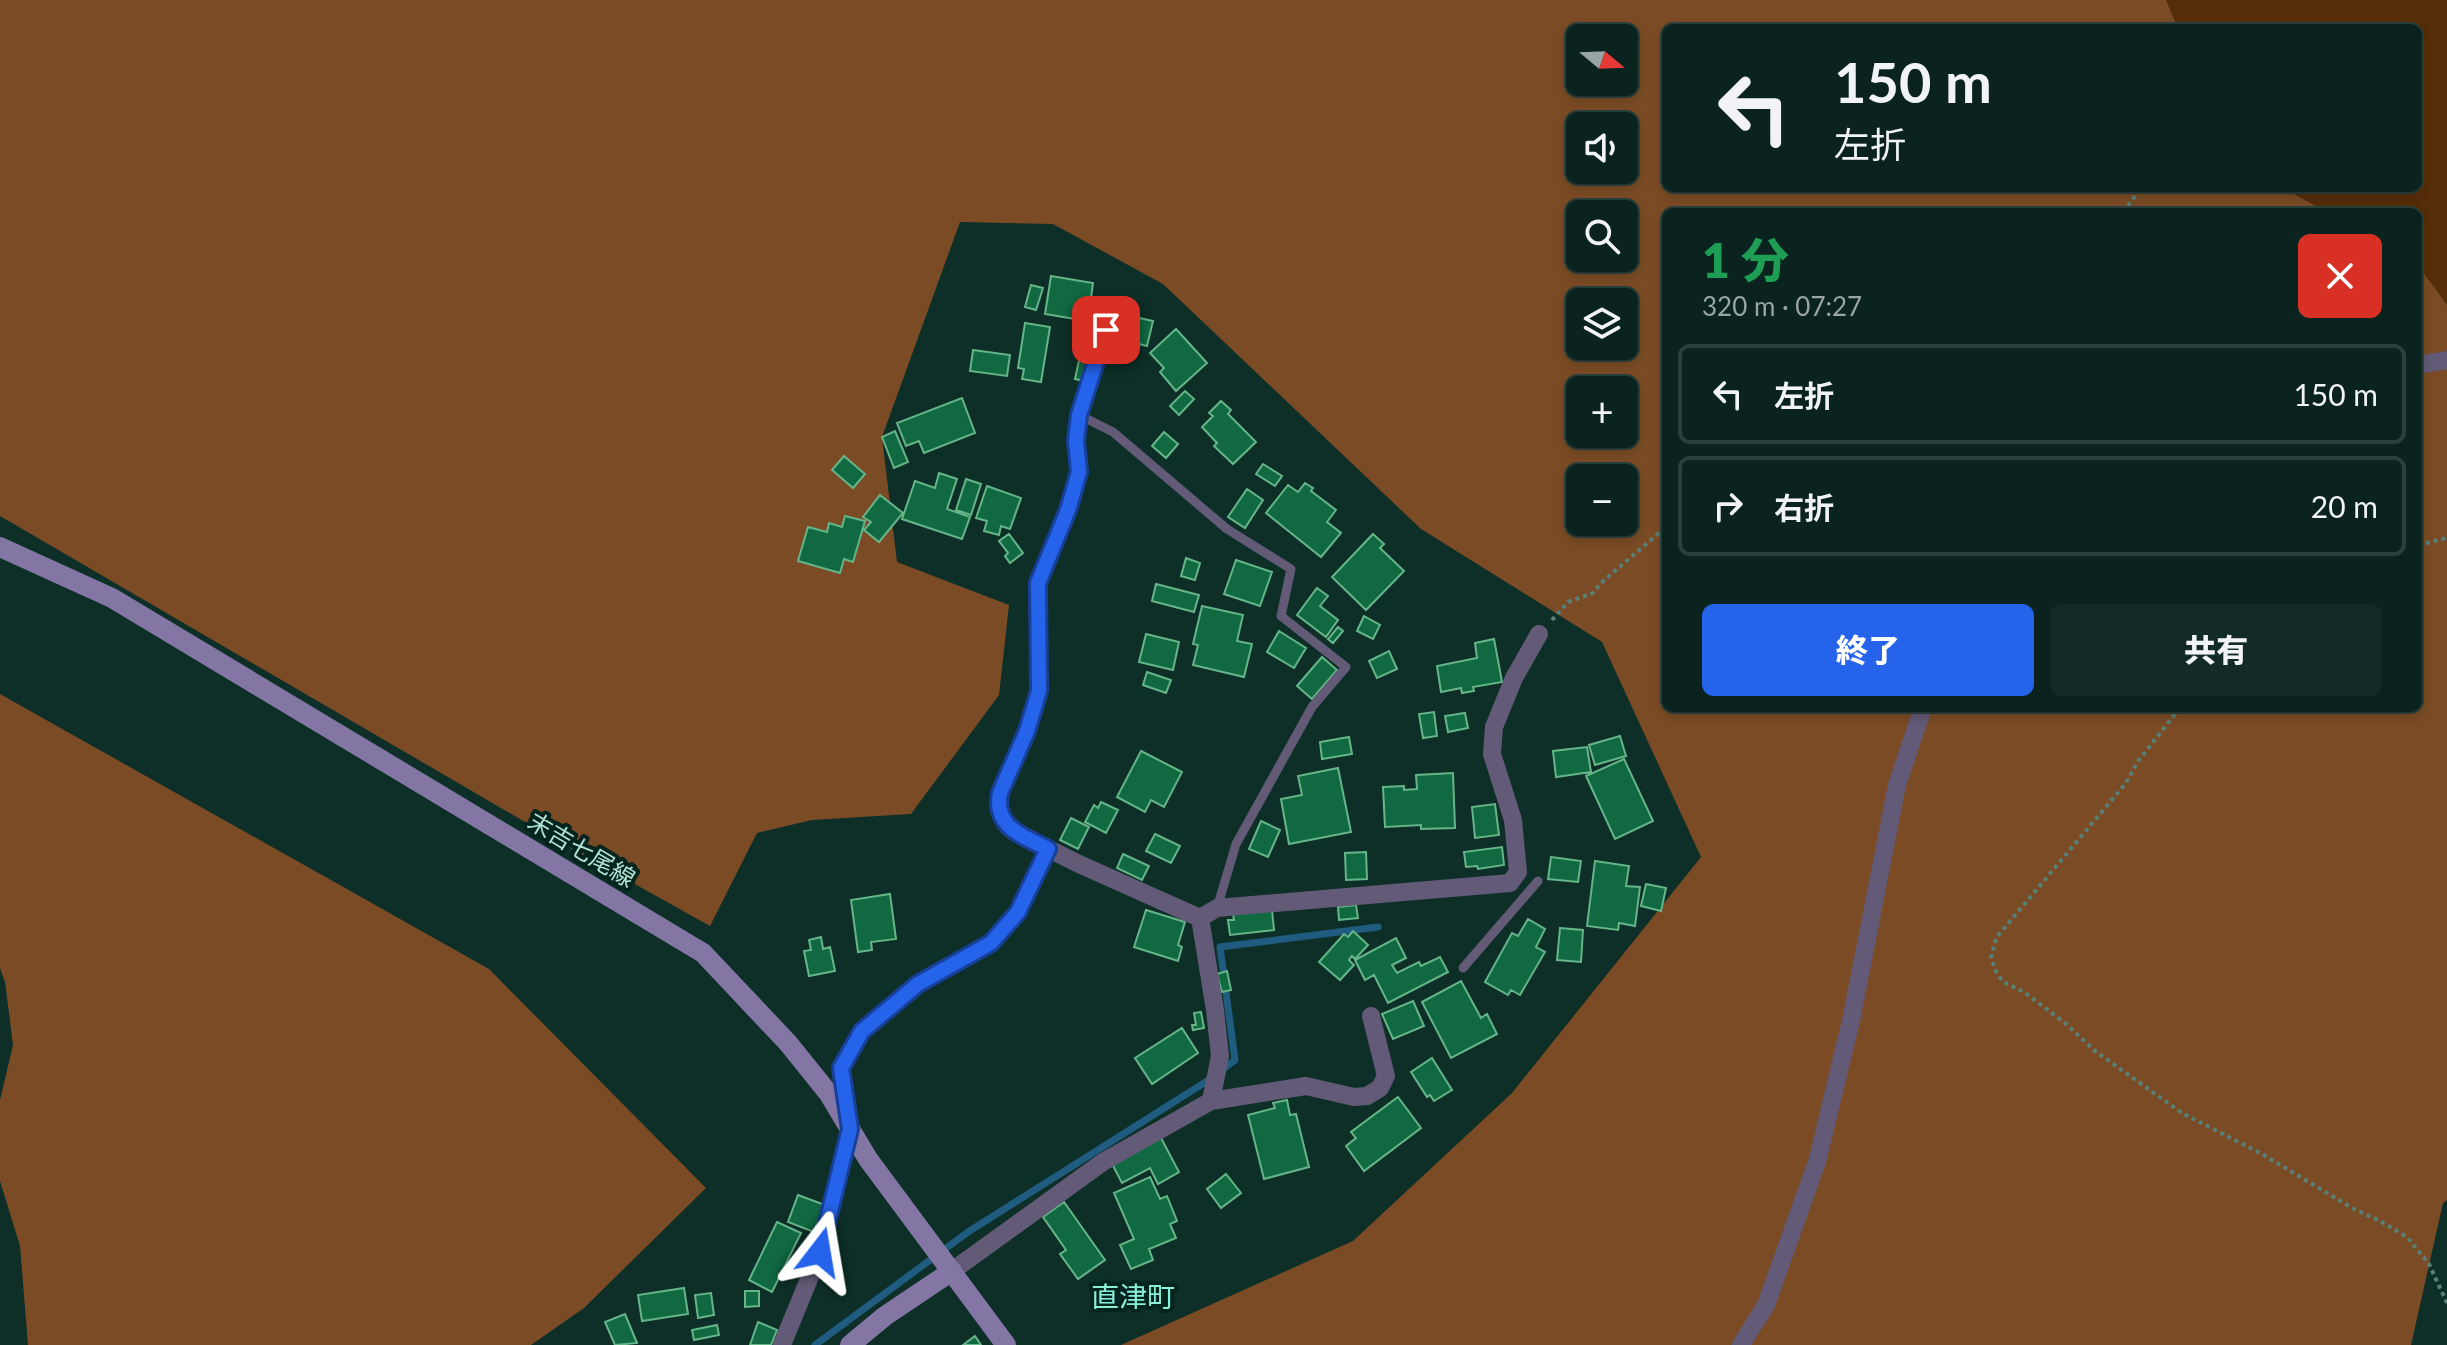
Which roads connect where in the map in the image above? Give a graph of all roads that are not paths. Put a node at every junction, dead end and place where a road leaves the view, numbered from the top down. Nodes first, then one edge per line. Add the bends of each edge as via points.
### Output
1 (1106, 330) dead end
2 (2447, 360) edge
3 (2422, 364) edge
4 (1079, 415) junction
5 (0, 547) edge
6 (1539, 634) road end
7 (1922, 712) edge
8 (1048, 849) junction
9 (1510, 883) junction
10 (1217, 908) junction
11 (1200, 918) junction
12 (1463, 968) dead end
13 (1371, 1016) dead end
14 (1211, 1101) junction
15 (850, 1129) junction
16 (952, 1271) junction
17 (782, 1345) edge
18 (850, 1345) edge
19 (1006, 1345) edge
20 (1741, 1345) edge

1 - 4 lane
2 - 3 street
4 - 8 street via 1079,472 1038,583 1039,691 998,803 1007,826
4 - 10 lane via 1113,432 1227,529 1291,569 1281,616 1346,667 1312,707 1236,844
5 - 15 main road, 末吉七尾線 via 112,598 703,953 788,1043
6 - 9 street via 1494,727 1492,754 1513,820 1518,872
7 - 20 street via 1897,785 1817,1162 1766,1305
8 - 11 street
8 - 15 street via 1018,912 991,943 918,984 862,1031 841,1068
9 - 10 street
9 - 12 lane via 1538,881
10 - 11 street
11 - 14 street via 1220,1056
13 - 14 street via 1386,1076 1367,1096 1306,1086
14 - 16 street via 1103,1162
15 - 16 main road, 末吉七尾線
15 - 17 street via 820,1252
16 - 18 main road
16 - 19 main road, 末吉七尾線

